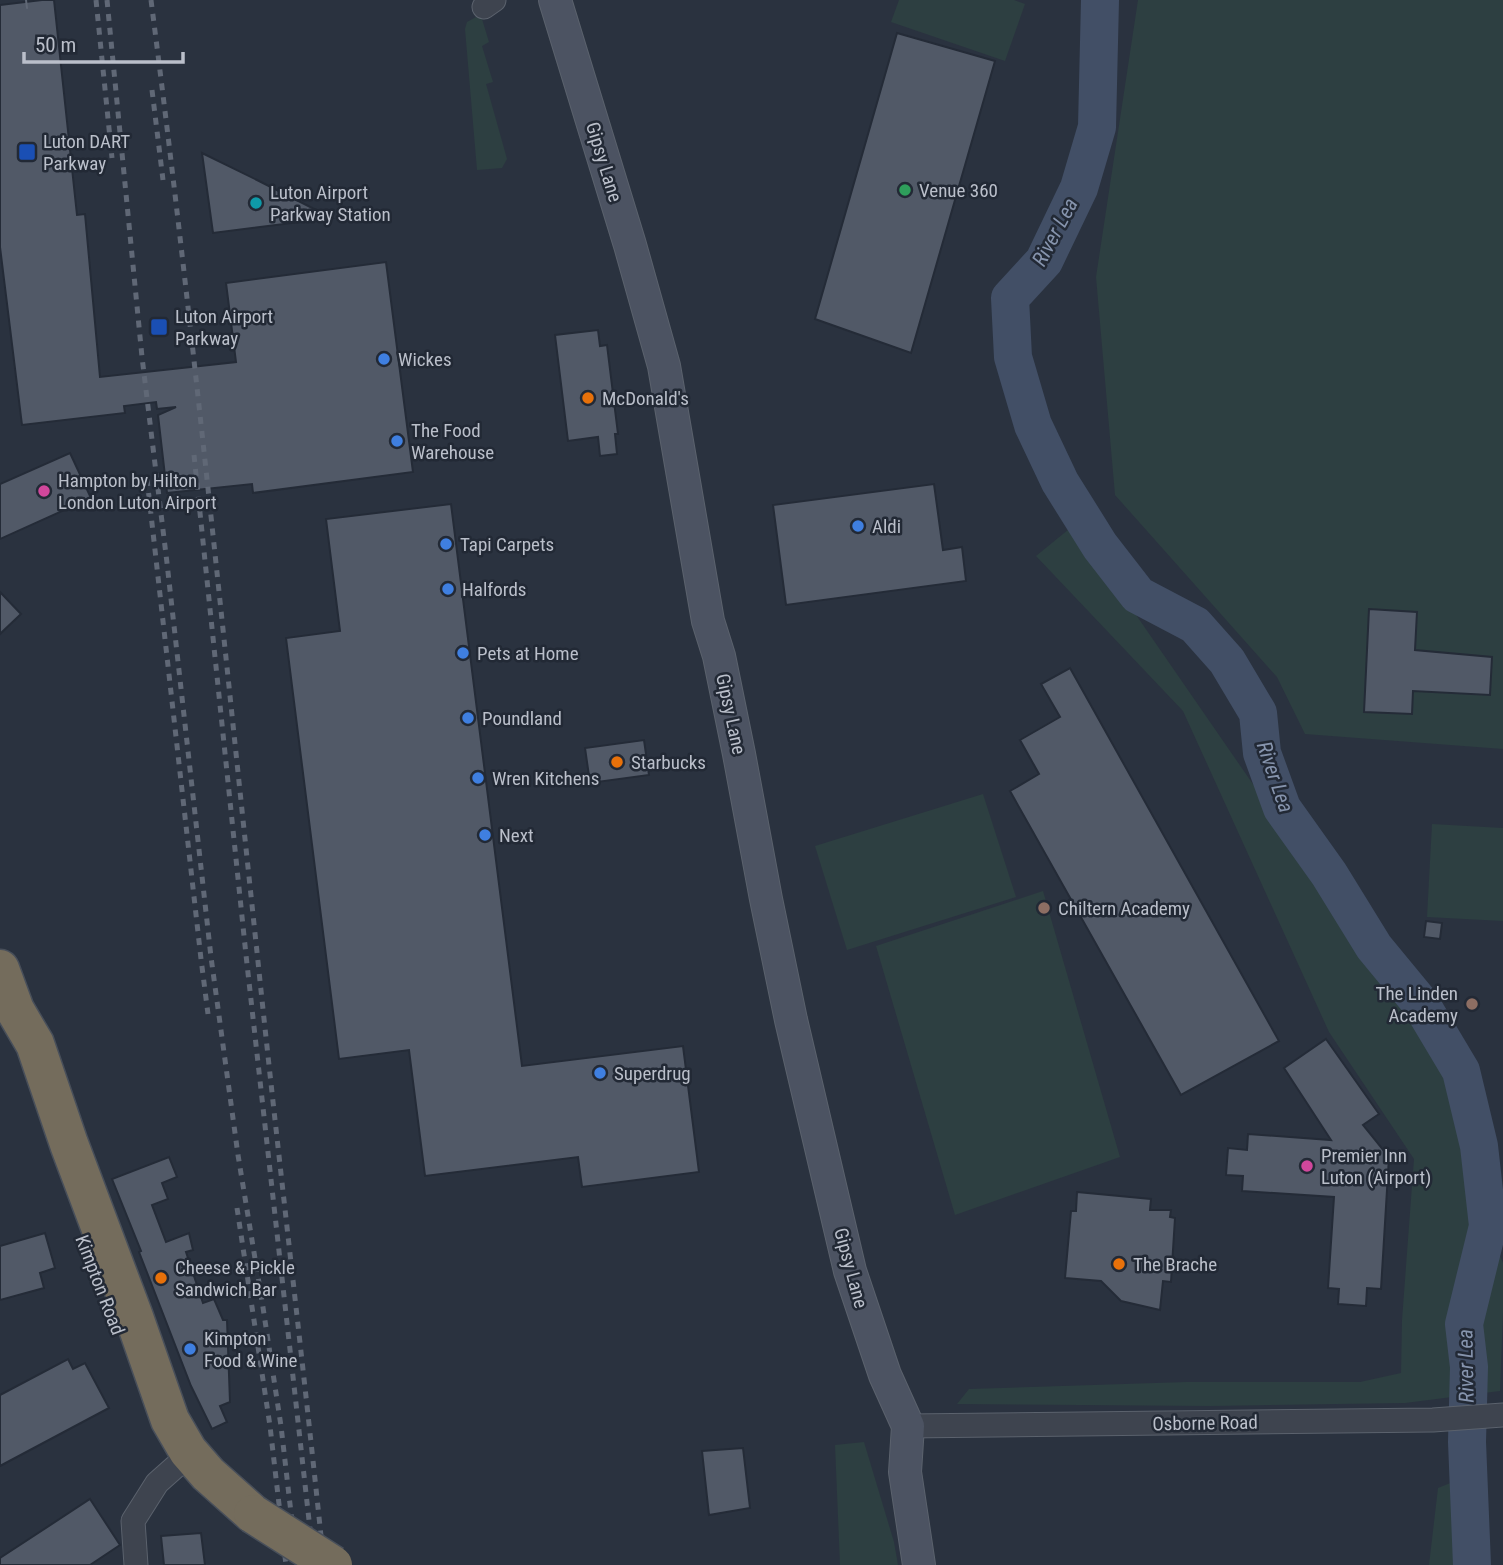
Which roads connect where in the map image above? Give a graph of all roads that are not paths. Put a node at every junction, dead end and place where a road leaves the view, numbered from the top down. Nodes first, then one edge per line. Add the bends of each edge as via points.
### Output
1 (555, 0) edge
2 (0, 969) edge
3 (15, 1010) junction
4 (1503, 1415) edge
5 (908, 1426) junction
6 (175, 1467) junction
7 (253, 1514) junction
8 (136, 1565) edge
9 (333, 1565) edge
10 (919, 1565) edge

1 - 5 main road, Gipsy Lane via 664,366 708,621 737,742 790,1020 850,1271 880,1364
2 - 3 highway, Kimpton Road
3 - 6 highway, Kimpton Road via 12,1050 47,1151 154,1427
3 - 7 highway, Kimpton Road via 35,1044 170,1420 208,1474
4 - 5 street, Osborne Road via 1433,1420
5 - 10 main road via 905,1472
6 - 7 highway, Kimpton Road via 226,1509
6 - 8 street via 158,1483 133,1521
7 - 9 highway, Kimpton Road, bridge

